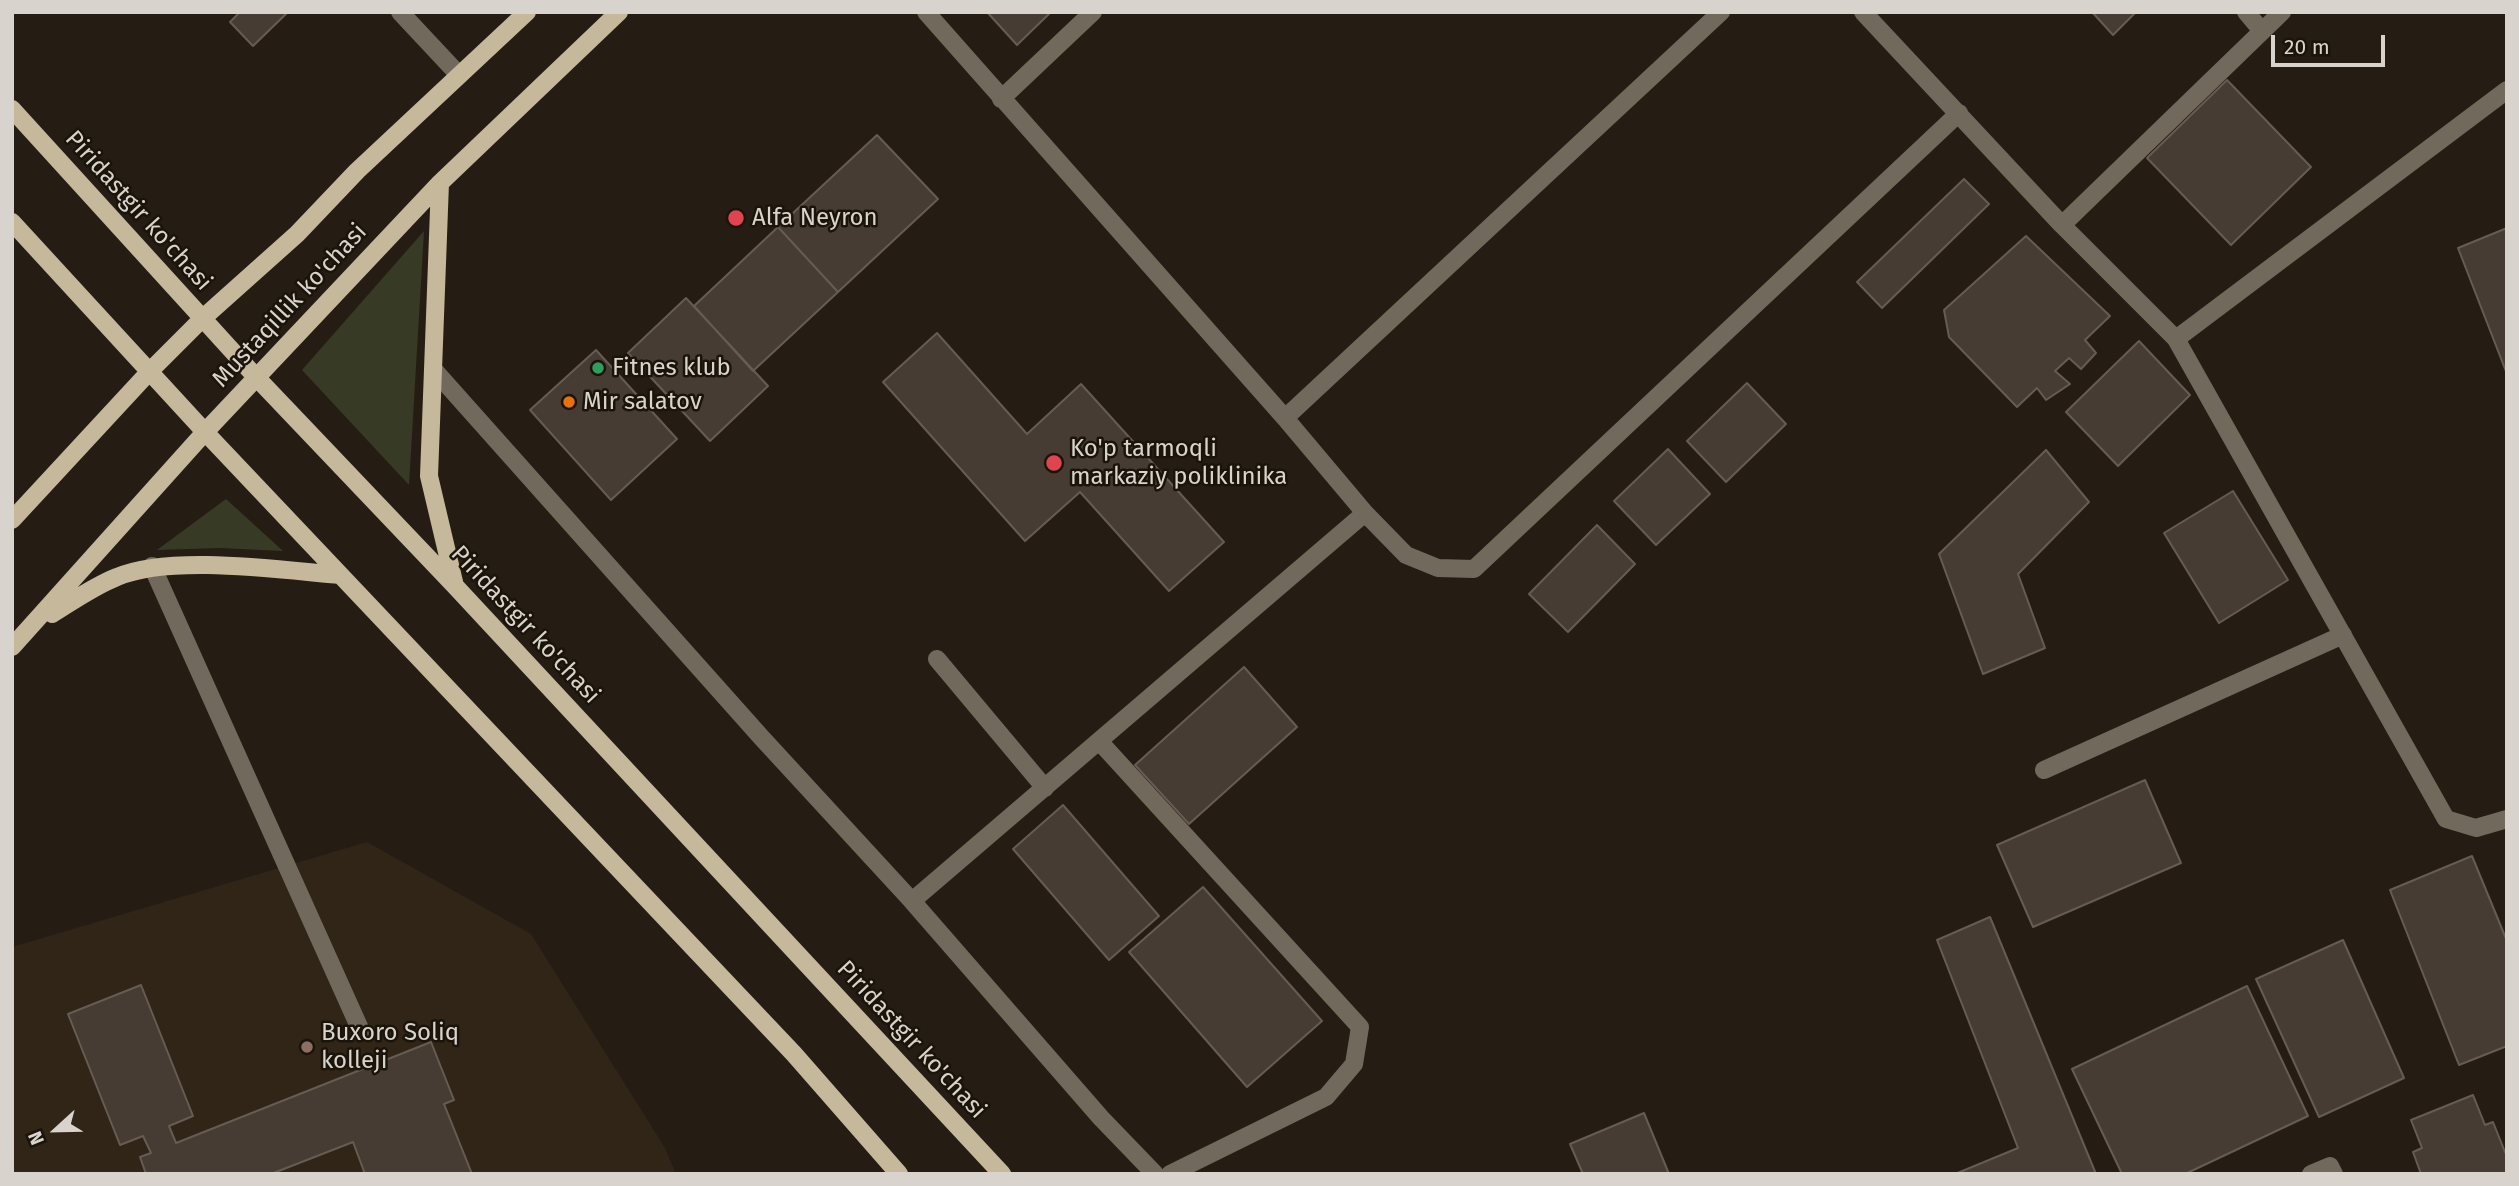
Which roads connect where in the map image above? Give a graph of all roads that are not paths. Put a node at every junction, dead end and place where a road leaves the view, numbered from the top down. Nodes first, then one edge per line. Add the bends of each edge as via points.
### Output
1 (400, 12) edge
2 (527, 12) edge
3 (619, 12) edge
4 (926, 12) edge
5 (1093, 12) edge
6 (1721, 12) edge
7 (1863, 12) edge
8 (2246, 12) edge
9 (2282, 12) edge
10 (2262, 31) junction
11 (459, 75) junction
12 (2507, 90) edge
13 (1000, 99) junction
14 (12, 110) edge
15 (1959, 113) junction
16 (440, 183) junction
17 (12, 222) edge
18 (2062, 225) junction
19 (203, 318) junction
20 (2176, 339) junction
21 (433, 370) junction
22 (150, 371) junction
23 (256, 377) junction
24 (1285, 418) junction
25 (205, 432) junction
26 (1365, 513) junction
27 (12, 520) edge
28 (152, 566) junction
29 (340, 575) junction
30 (455, 586) junction
31 (31, 627) junction
32 (2343, 635) junction
33 (12, 647) edge
34 (937, 659) dead end
35 (1099, 741) junction
36 (2044, 770) dead end
37 (1045, 788) junction
38 (2507, 819) edge
39 (912, 901) junction
40 (361, 1031) dead end
41 (900, 1174) edge
42 (1002, 1174) edge
43 (1155, 1174) edge
44 (1170, 1174) edge
45 (2311, 1174) edge
46 (2334, 1174) edge

1 - 11 lane
2 - 11 main road, Mustaqillik ko'chasi
3 - 16 main road, Mustaqillik ko'chasi
4 - 13 lane
5 - 13 lane
6 - 24 lane
7 - 15 lane
8 - 10 lane
9 - 10 lane
10 - 18 lane
11 - 19 main road, Mustaqillik ko'chasi via 297,234
12 - 20 lane
13 - 24 lane
14 - 19 main road, Piridastgir ko'chasi
15 - 18 lane
15 - 26 lane via 1474,569 1438,568 1406,555
16 - 21 main road
16 - 23 main road, Mustaqillik ko'chasi
17 - 22 main road
18 - 20 lane
19 - 22 main road, Mustaqillik ko'chasi
19 - 23 main road, Piridastgir ko'chasi
20 - 32 lane
21 - 30 main road via 429,476
21 - 39 lane
22 - 25 main road
22 - 27 main road, Mustaqillik ko'chasi
23 - 25 main road, Mustaqillik ko'chasi
23 - 30 main road, Piridastgir ko'chasi
24 - 26 lane
25 - 29 main road
25 - 31 main road, Mustaqillik ko'chasi
26 - 35 lane
28 - 29 main road
28 - 31 main road via 92,589
28 - 40 lane
29 - 41 main road via 794,1055
30 - 42 main road, Piridastgir ko'chasi
31 - 33 main road, Mustaqillik ko'chasi
32 - 36 lane
32 - 38 lane via 2446,819 2476,828
34 - 37 lane
35 - 37 lane
35 - 44 lane via 1360,1027 1353,1064 1326,1097
37 - 39 lane
39 - 43 lane
45 - 46 lane via 2330,1166

